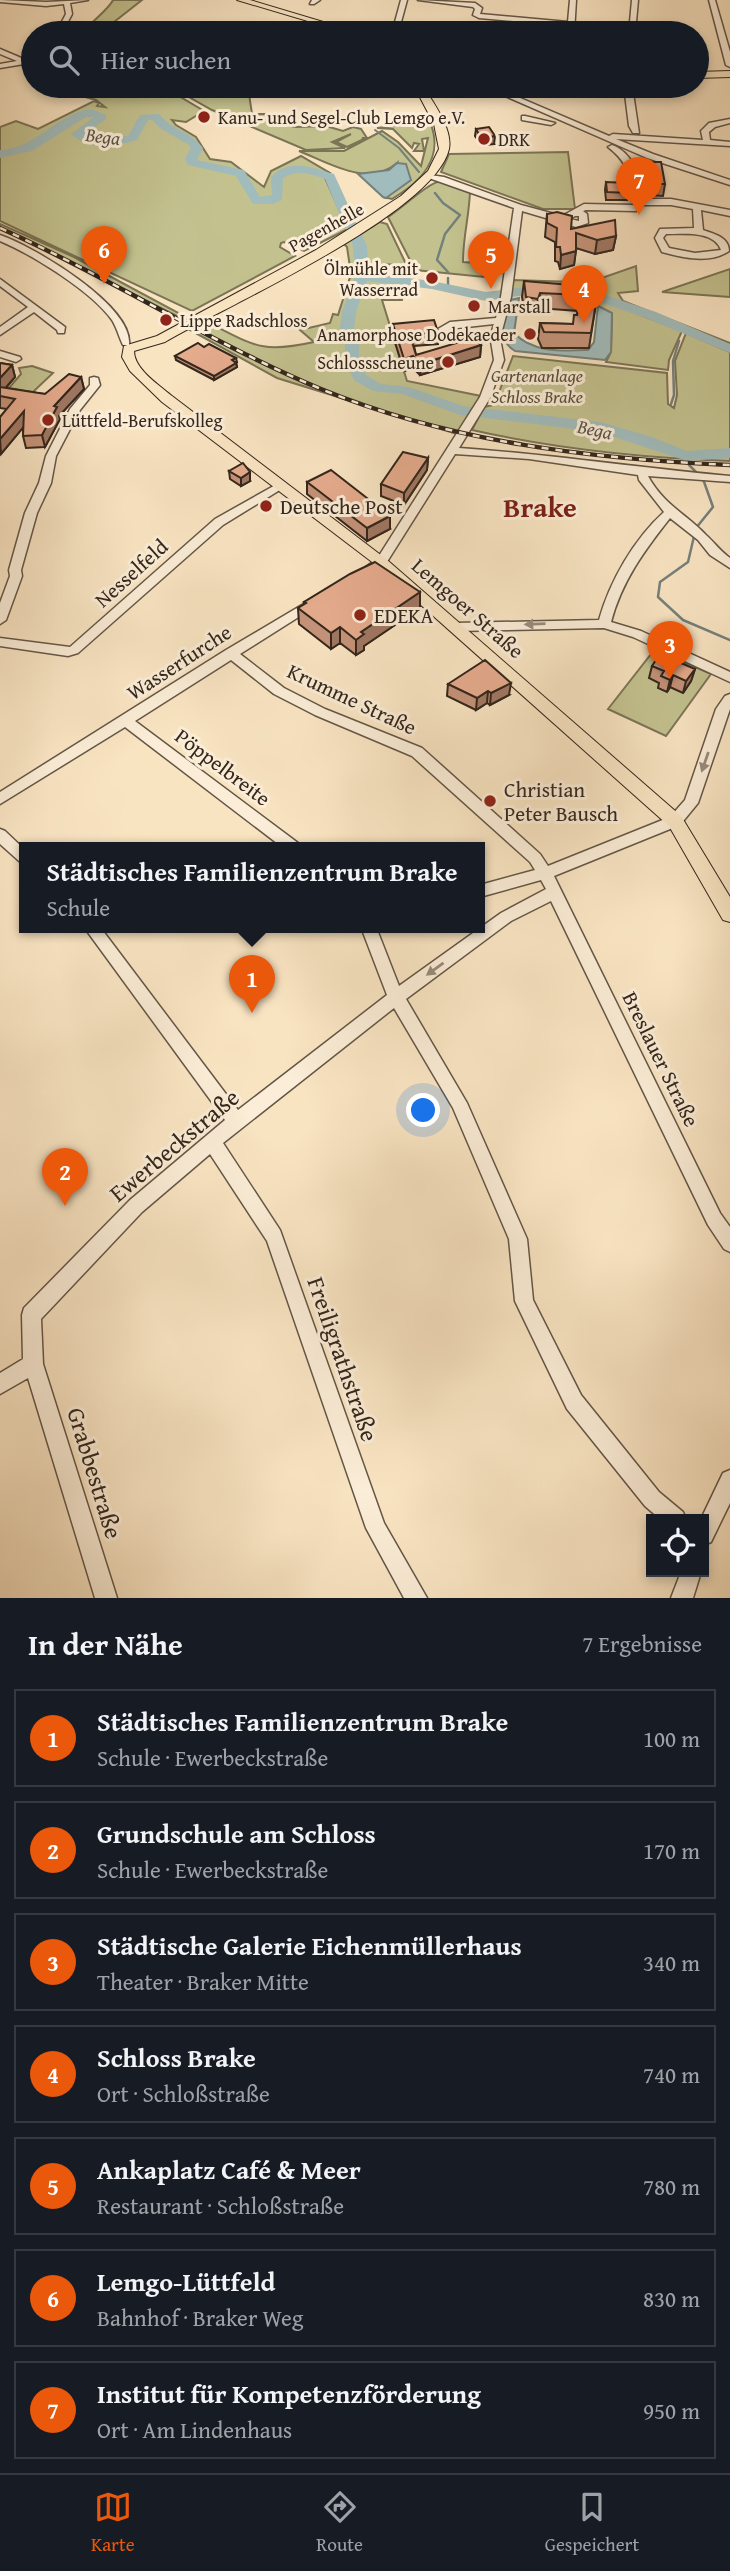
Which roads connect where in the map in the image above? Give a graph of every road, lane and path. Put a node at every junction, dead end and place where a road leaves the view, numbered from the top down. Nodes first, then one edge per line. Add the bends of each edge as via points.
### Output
1 (0, 0) edge
2 (85, 0) edge
3 (241, 0) edge
4 (404, 0) edge
5 (421, 0) edge
6 (573, 0) edge
7 (635, 0) edge
8 (712, 0) edge
9 (67, 3) junction
10 (65, 21) edge
11 (314, 21) edge
12 (398, 21) edge
13 (538, 21) edge
14 (573, 21) edge
15 (633, 21) edge
16 (720, 31) junction
17 (730, 31) edge
18 (0, 51) edge
19 (21, 61) edge
20 (21, 62) edge
21 (730, 65) edge
22 (0, 66) edge
23 (730, 74) edge
24 (709, 75) edge
25 (426, 98) edge
26 (515, 98) edge
27 (630, 98) edge
28 (525, 118) dead end
29 (730, 121) edge
30 (636, 131) dead end
31 (605, 136) junction
32 (707, 142) junction
33 (730, 144) edge
34 (430, 177) junction
35 (730, 183) edge
36 (640, 202) junction
37 (698, 206) junction
38 (518, 207) junction
39 (730, 213) edge
40 (699, 231) junction
41 (0, 238) edge
42 (0, 282) edge
43 (34, 307) junction
44 (500, 320) junction
45 (61, 331) dead end
46 (0, 332) edge
47 (495, 338) junction
48 (127, 346) junction
49 (0, 354) edge
50 (16, 359) dead end
51 (94, 380) dead end
52 (453, 451) junction
53 (643, 472) junction
54 (730, 479) edge
55 (279, 486) junction
56 (672, 514) junction
57 (381, 562) junction
58 (730, 564) edge
59 (364, 572) edge
60 (322, 598) edge
61 (0, 620) edge
62 (604, 624) junction
63 (456, 627) junction
64 (0, 642) edge
65 (230, 653) junction
66 (730, 677) edge
67 (730, 699) edge
68 (127, 721) junction
69 (0, 799) edge
70 (675, 821) junction
71 (0, 835) edge
72 (286, 842) edge
73 (19, 852) edge
74 (545, 873) junction
75 (485, 890) edge
76 (554, 892) junction
77 (730, 914) edge
78 (95, 933) edge
79 (370, 933) edge
80 (397, 997) junction
81 (237, 1122) junction
82 (212, 1141) junction
83 (730, 1243) edge
84 (33, 1364) junction
85 (0, 1384) edge
86 (730, 1480) edge
87 (670, 1514) edge
88 (709, 1524) edge
89 (689, 1577) edge
90 (106, 1598) edge
91 (416, 1598) edge
92 (682, 1598) edge

1 - 9 street
2 - 9 street
3 - 11 main road
4 - 12 street
5 - 13 street via 475,5 479,16
6 - 14 street
7 - 15 street
8 - 16 street
9 - 10 street
16 - 17 street
16 - 21 street
18 - 19 street
20 - 22 street
23 - 24 main road
25 - 34 main road, Pagenhelle via 440,128 444,151
26 - 31 street
27 - 30 street
28 - 36 street via 542,119 620,150 629,162
29 - 32 street via 705,131
31 - 32 street
31 - 35 street via 664,162
32 - 33 street
34 - 38 street
34 - 48 main road, Pagenhelle via 408,198 344,238 160,339
36 - 37 street
36 - 38 street via 636,208 584,207 575,213 583,214 584,223 576,224
37 - 39 street
37 - 40 street
38 - 44 street
40 - 40 street via 719,239 724,251 710,256 684,255 665,250 659,238 663,231
41 - 48 street via 30,252 111,313
42 - 43 street
43 - 45 street
43 - 46 street
44 - 47 street
44 - 47 street via 443,329 450,335
47 - 52 street via 499,360 485,398
48 - 55 main road, Lemgoer Straße via 139,372 167,399
49 - 50 street
51 - 61 street via 51,456
52 - 53 street
52 - 57 street
53 - 54 street
53 - 56 street
55 - 57 main road, Lemgoer Straße
55 - 64 street, Nesselfeld via 219,522 75,650
56 - 58 street
56 - 62 street via 616,583
57 - 59 street
57 - 63 main road, Lemgoer Straße
60 - 65 street, Wasserfurche
62 -> 63 street
62 - 66 street via 637,634
63 - 70 main road, Lemgoer Straße
65 - 68 street, Wasserfurche
65 - 74 street, Krumme Straße via 279,691 417,752 536,858
67 -> 70 street via 691,803
68 - 69 street, Wasserfurche
68 - 72 street, Pöppelbreite
70 - 74 street
70 - 77 main road, Lemgoer Straße
71 - 73 street
74 - 75 street
74 - 76 street
76 -> 80 street, Ewerbeckstraße via 506,918
76 - 83 street, Breslauer Straße via 714,1219
78 - 81 street
79 - 80 street
80 - 81 street, Ewerbeckstraße
80 - 87 street via 460,1103 518,1239 524,1301 574,1402 652,1499
81 - 82 street, Ewerbeckstraße
82 - 84 street, Ewerbeckstraße via 136,1206 31,1315
82 - 91 street, Freiligrathstraße via 274,1236 376,1528
84 - 85 street
84 - 90 street, Grabbestraße
86 - 88 street
89 - 92 street

